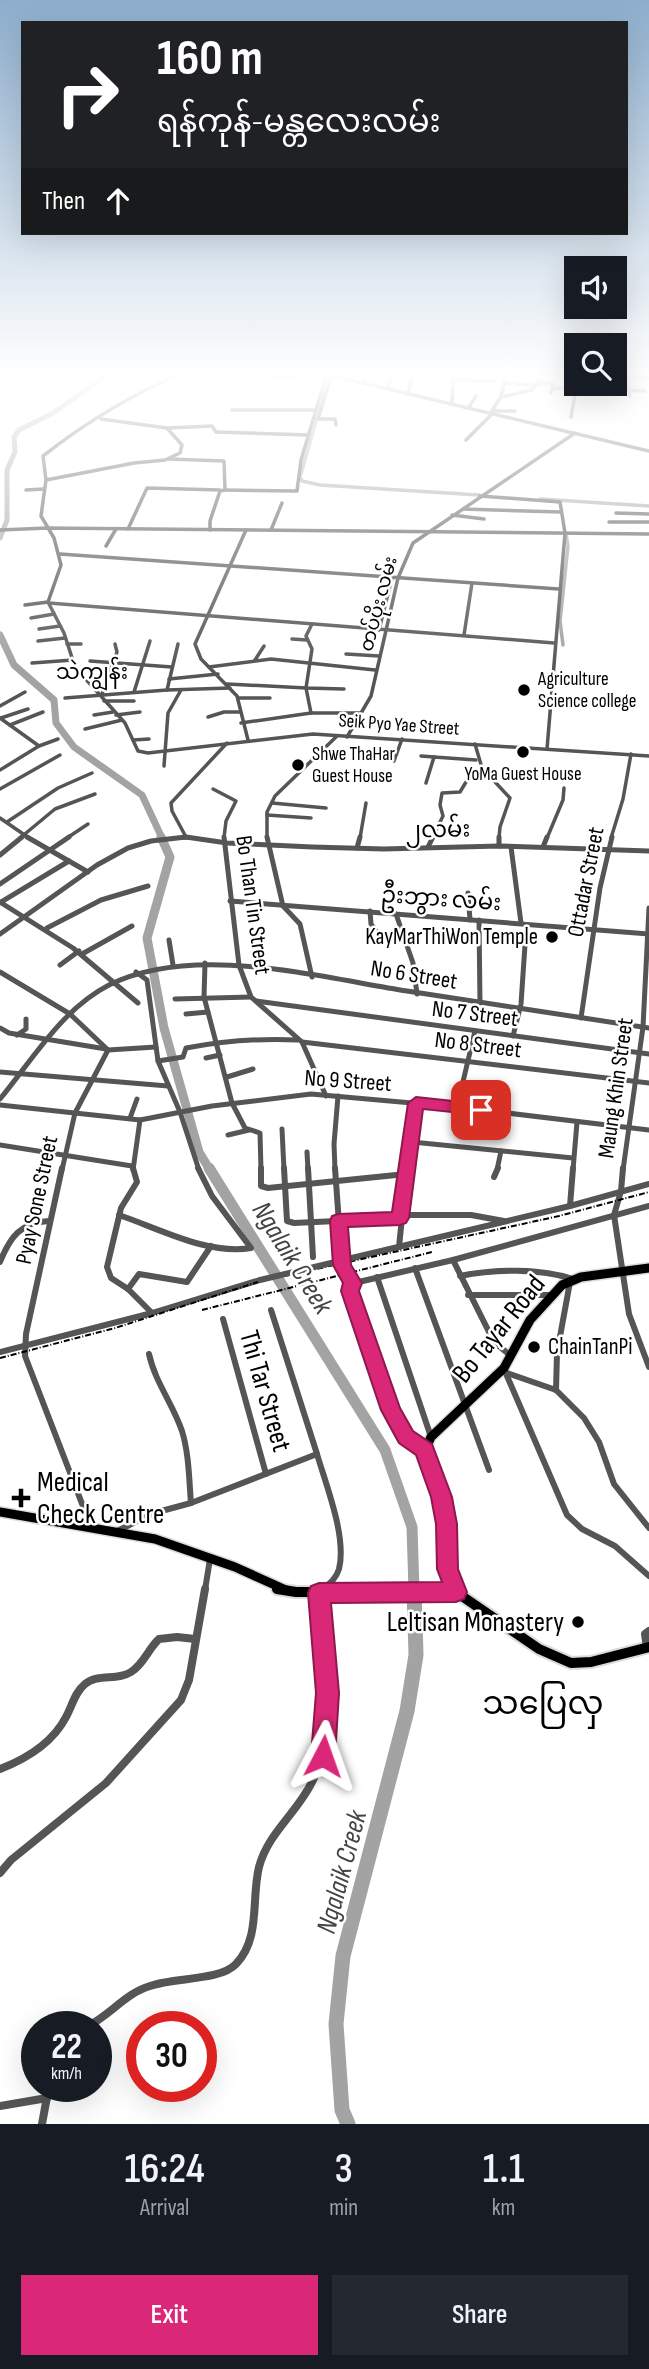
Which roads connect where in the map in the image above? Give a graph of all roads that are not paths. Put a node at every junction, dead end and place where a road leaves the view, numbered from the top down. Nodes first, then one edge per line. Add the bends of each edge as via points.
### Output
1 (45, 471) edge
2 (92, 471) edge
3 (226, 471) edge
4 (300, 471) edge
5 (518, 471) edge
6 (46, 480) junction
7 (44, 489) junction
8 (26, 490) dead end
9 (222, 490) junction
10 (480, 496) junction
11 (282, 503) dead end
12 (463, 509) junction
13 (500, 510) junction
14 (521, 511) junction
15 (540, 512) junction
16 (561, 512) junction
17 (616, 513) dead end
18 (626, 514) junction
19 (649, 514) edge
20 (452, 515) junction
21 (499, 517) dead end
22 (522, 518) dead end
23 (540, 518) dead end
24 (484, 519) dead end
25 (609, 522) dead end
26 (628, 522) junction
27 (649, 522) edge
28 (47, 528) junction
29 (116, 529) junction
30 (128, 529) junction
31 (0, 530) edge
32 (210, 530) junction
33 (246, 530) junction
34 (271, 530) junction
35 (427, 531) junction
36 (565, 533) junction
37 (649, 534) edge
38 (106, 546) dead end
39 (60, 554) junction
40 (229, 566) junction
41 (395, 578) junction
42 (472, 583) junction
43 (559, 589) junction
44 (48, 603) junction
45 (25, 605) dead end
46 (54, 614) junction
47 (207, 616) junction
48 (31, 618) dead end
49 (312, 624) junction
50 (60, 626) junction
51 (39, 629) dead end
52 (379, 629) junction
53 (385, 630) junction
54 (464, 635) junction
55 (65, 638) junction
56 (292, 639) dead end
57 (307, 640) junction
58 (38, 641) dead end
59 (150, 641) dead end
60 (116, 643) dead end
61 (554, 643) junction
62 (67, 644) junction
63 (81, 644) dead end
64 (178, 644) dead end
65 (264, 646) dead end
66 (346, 654) dead end
67 (379, 656) junction
68 (73, 660) junction
69 (255, 660) junction
70 (90, 661) dead end
71 (112, 662) junction
72 (32, 663) dead end
73 (309, 663) junction
74 (141, 664) junction
75 (172, 667) junction
76 (209, 667) junction
77 (375, 670) junction
78 (218, 674) junction
79 (169, 679) junction
80 (229, 686) junction
81 (306, 688) junction
82 (344, 689) dead end
83 (167, 690) junction
84 (181, 690) junction
85 (25, 692) dead end
86 (134, 692) junction
87 (100, 695) junction
88 (65, 698) dead end
89 (238, 698) junction
90 (270, 698) dead end
91 (104, 701) junction
92 (134, 701) dead end
93 (2, 703) edge
94 (28, 709) dead end
95 (43, 712) dead end
96 (140, 712) dead end
97 (240, 712) junction
98 (114, 713) junction
99 (311, 713) junction
100 (361, 713) junction
101 (94, 715) dead end
102 (208, 717) dead end
103 (0, 718) edge
104 (122, 720) junction
105 (241, 723) junction
106 (10, 724) junction
107 (85, 729) dead end
108 (337, 736) junction
109 (347, 737) junction
110 (58, 739) dead end
111 (149, 739) dead end
112 (402, 739) junction
113 (133, 740) junction
114 (248, 740) junction
115 (228, 742) junction
116 (475, 744) junction
117 (39, 746) junction
118 (547, 749) junction
119 (164, 752) junction
120 (631, 754) junction
121 (60, 755) dead end
122 (421, 756) dead end
123 (649, 756) edge
124 (434, 757) junction
125 (476, 760) junction
126 (394, 761) dead end
127 (164, 766) dead end
128 (0, 770) edge
129 (92, 773) dead end
130 (466, 782) dead end
131 (426, 783) dead end
132 (564, 788) dead end
133 (0, 789) edge
134 (214, 789) dead end
135 (95, 793) dead end
136 (272, 803) junction
137 (366, 803) dead end
138 (326, 808) dead end
139 (267, 815) junction
140 (0, 818) edge
141 (311, 818) dead end
142 (7, 822) junction
143 (88, 824) dead end
144 (23, 834) junction
145 (184, 837) junction
146 (227, 843) junction
147 (268, 846) junction
148 (499, 846) junction
149 (428, 847) junction
150 (511, 847) junction
151 (543, 847) junction
152 (357, 848) junction
153 (51, 849) junction
154 (608, 849) junction
155 (649, 851) edge
156 (0, 855) edge
157 (69, 860) junction
158 (88, 872) junction
159 (0, 884) edge
160 (148, 886) dead end
161 (468, 893) dead end
162 (230, 901) junction
163 (0, 902) edge
164 (283, 906) junction
165 (649, 908) edge
166 (370, 911) junction
167 (396, 914) junction
168 (24, 915) junction
169 (470, 920) junction
170 (479, 920) junction
171 (521, 923) junction
172 (132, 926) dead end
173 (47, 928) junction
174 (593, 929) junction
175 (0, 934) edge
176 (402, 934) junction
177 (648, 934) edge
178 (169, 940) dead end
179 (525, 945) dead end
180 (648, 951) edge
181 (81, 952) junction
182 (205, 963) junction
183 (60, 965) dead end
184 (173, 965) junction
185 (239, 965) junction
186 (0, 972) edge
187 (136, 972) junction
188 (312, 976) junction
189 (114, 981) junction
190 (417, 994) junction
191 (204, 997) junction
192 (175, 999) dead end
193 (253, 999) junction
194 (138, 1003) dead end
195 (480, 1003) junction
196 (518, 1009) junction
197 (208, 1012) junction
198 (70, 1014) junction
199 (186, 1014) dead end
200 (581, 1018) junction
201 (26, 1019) dead end
202 (646, 1027) edge
203 (0, 1030) edge
204 (475, 1031) junction
205 (17, 1035) junction
206 (513, 1036) junction
207 (48, 1041) junction
208 (300, 1041) junction
209 (216, 1043) junction
210 (156, 1047) junction
211 (108, 1050) junction
212 (640, 1053) junction
213 (649, 1054) edge
214 (220, 1055) junction
215 (206, 1058) dead end
216 (159, 1061) junction
217 (467, 1062) junction
218 (253, 1069) dead end
219 (0, 1072) edge
220 (20, 1076) junction
221 (227, 1077) junction
222 (94, 1080) junction
223 (636, 1081) junction
224 (649, 1083) edge
225 (168, 1086) junction
226 (327, 1096) junction
227 (338, 1096) junction
228 (0, 1099) edge
229 (137, 1099) dead end
230 (232, 1103) junction
231 (416, 1103) junction
232 (0, 1105) edge
233 (457, 1107) junction
234 (182, 1112) junction
235 (75, 1113) junction
236 (130, 1118) junction
237 (140, 1120) junction
238 (578, 1122) junction
239 (627, 1126) junction
240 (282, 1129) dead end
241 (249, 1130) junction
242 (649, 1130) edge
243 (228, 1135) dead end
244 (412, 1142) junction
245 (0, 1145) edge
246 (501, 1151) junction
247 (307, 1152) dead end
248 (64, 1154) junction
249 (573, 1158) junction
250 (132, 1166) junction
251 (406, 1174) junction
252 (494, 1177) dead end
253 (335, 1181) junction
254 (309, 1183) junction
255 (649, 1184) edge
256 (285, 1186) junction
257 (621, 1191) junction
258 (570, 1206) junction
259 (649, 1206) edge
260 (119, 1215) junction
261 (614, 1215) junction
262 (400, 1216) junction
263 (50, 1221) junction
264 (338, 1221) junction
265 (504, 1221) junction
266 (311, 1222) junction
267 (211, 1246) junction
268 (399, 1247) junction
269 (313, 1257) dead end
270 (453, 1260) junction
271 (0, 1262) edge
272 (415, 1268) junction
273 (649, 1268) edge
274 (621, 1270) junction
275 (460, 1276) junction
276 (377, 1277) junction
277 (572, 1280) junction
278 (353, 1283) junction
279 (128, 1289) junction
280 (552, 1294) junction
281 (468, 1295) junction
282 (271, 1310) dead end
283 (152, 1312) junction
284 (223, 1319) dead end
285 (25, 1345) junction
286 (0, 1352) edge
287 (149, 1354) dead end
288 (511, 1356) junction
289 (649, 1367) edge
290 (505, 1370) junction
291 (556, 1390) junction
292 (466, 1405) junction
293 (431, 1437) junction
294 (425, 1450) junction
295 (317, 1454) junction
296 (489, 1470) dead end
297 (266, 1474) junction
298 (191, 1503) junction
299 (0, 1512) edge
300 (649, 1528) edge
301 (92, 1529) junction
302 (115, 1532) junction
303 (210, 1558) junction
304 (649, 1576) edge
305 (456, 1592) junction
306 (319, 1593) junction
307 (649, 1631) edge
308 (195, 1639) junction
309 (648, 1647) edge
310 (0, 1769) edge
311 (0, 1873) edge
312 (112, 2013) edge
313 (24, 2102) edge
314 (46, 2102) edge
315 (0, 2106) edge
316 (42, 2124) edge

1 - 6 street
2 - 6 street
3 - 9 street
4 - 9 street via 297,491
5 - 10 street, တပ်ပိုး လမ်း
6 - 7 street
7 - 8 street
7 - 28 street via 41,516
9 - 30 street via 147,488
9 - 32 street
10 - 12 street, တပ်ပိုး လမ်း
10 - 16 street via 558,501
11 - 34 street
12 - 13 street
12 - 20 street, တပ်ပိုး လမ်း
13 - 14 street
13 - 21 street
14 - 15 street
14 - 22 street
15 - 16 street
15 - 23 street
16 - 36 street
17 - 18 street
18 - 19 street
18 - 26 street
20 - 24 street
20 - 35 street, တပ်ပိုး လမ်း
25 - 26 street
26 - 27 street
28 - 29 street
28 - 31 street
28 - 39 street
29 - 30 street
29 - 38 street
30 - 32 street
32 - 33 street
33 - 34 street
33 - 40 street
34 - 35 street
35 - 36 street
35 - 41 street, တပ်ပိုး လမ်း via 410,547
36 - 37 street
36 - 43 street
39 - 40 street
39 - 44 street via 60,570
40 - 41 street
40 - 47 street
41 - 42 street
41 - 52 street
41 - 53 street, တပ်ပိုး လမ်း
42 - 43 street
42 - 54 street
43 - 61 street
44 - 45 street
44 - 46 street
44 - 47 street
46 - 48 street
46 - 50 street
47 - 49 street
47 - 76 street via 195,648
49 - 52 street
49 - 57 street
50 - 51 street
50 - 55 street
52 - 53 street
53 - 54 street
53 - 67 street, တပ်ပိုး လမ်း
54 - 61 street
55 - 58 street
55 - 62 street
56 - 57 street
57 - 73 street via 312,649
59 - 74 street
60 - 71 street
61 - 118 street
62 - 63 street
62 - 68 street
64 - 75 street
65 - 69 street
66 - 67 street
67 - 77 street, တပ်ပိုး လမ်း
68 - 72 street
68 - 87 street
69 - 73 street
69 - 76 street
70 - 71 street
71 - 74 street
71 - 87 street
73 - 77 street
73 - 81 street
74 - 75 street
74 - 86 street
75 - 79 street
76 - 78 street
77 - 100 street, တပ်ပိုး လမ်း via 371,696
78 - 79 street
78 - 80 street
79 - 83 street
80 - 81 street
80 - 84 street
80 - 89 street
81 - 82 street
81 - 99 street
83 - 84 street
83 - 86 street
84 - 119 street via 167,713
85 - 93 street
86 - 87 street
87 - 88 street
87 - 91 street
89 - 90 street
89 - 97 street
91 - 92 street
91 - 98 street
94 - 103 street
95 - 106 street
96 - 98 street
97 - 102 street
97 - 105 street
98 - 101 street
98 - 104 street
99 - 100 street
99 - 105 street
100 - 109 street, တပ်ပိုး လမ်း
103 - 106 street
104 - 107 street
104 - 113 street
105 - 114 street
106 - 117 street
108 - 109 street, Seik Pyo Yae Street
108 - 114 street, Seik Pyo Yae Street
108 - 136 street
109 - 112 street, Seik Pyo Yae Street
110 - 117 street
111 - 113 street
112 - 116 street, Seik Pyo Yae Street
112 - 126 street
113 - 119 street, Seik Pyo Yae Street via 138,751
114 - 115 street, Seik Pyo Yae Street
115 - 119 street, Seik Pyo Yae Street
115 - 145 street via 171,803
116 - 118 street, Seik Pyo Yae Street
116 - 125 street
117 - 128 street
118 - 120 street, Seik Pyo Yae Street
119 - 127 street
120 - 123 street, Seik Pyo Yae Street
120 - 154 street, Ottadar Street
121 - 133 street
122 - 124 street
124 - 125 street
124 - 131 street
125 - 148 street via 510,798
129 - 142 street via 58,788
130 - 149 street via 460,793 442,793 443,816
132 - 151 street
134 - 146 street, Bo Than Tin Street via 236,801 226,821
135 - 144 street via 55,809
136 - 138 street
136 - 139 street
137 - 152 street
139 - 141 street
139 - 147 street
140 - 142 street
142 - 144 street
143 - 153 street
144 - 153 street
144 - 156 street
145 - 146 street, ၂လမ်း
145 - 158 street, ၂လမ်း via 128,848
146 - 147 street, ၂လမ်း
146 - 162 street, Bo Than Tin Street
147 - 152 street, ၂လမ်း
147 - 164 street
148 - 149 street, ၂လမ်း
148 - 150 street, ၂လမ်း
149 - 152 street, ၂လမ်း
150 - 151 street, ၂လမ်း
150 - 171 street
151 - 154 street, ၂လမ်း
153 - 157 street
153 - 159 street
154 - 155 street, ၂လမ်း
154 - 174 street, Ottadar Street
157 - 158 street
157 - 163 street
158 - 168 street, ၂လမ်း
160 - 173 street via 102,900
161 - 169 street
162 - 164 street, ဦးဘွား လမ်း
162 - 185 street, Bo Than Tin Street
163 - 168 street
164 - 166 street, ဦးဘွား လမ်း
164 - 188 street via 300,924
165 - 177 street, Maung Khin Street
166 - 167 street, ဦးဘွား လမ်း
166 - 176 street via 378,934
167 - 169 street, ဦးဘွား လမ်း
167 - 176 street
168 - 173 street
168 - 175 street, ၂လမ်း
169 - 170 street, ဦးဘွား လမ်း
170 - 171 street, ဦးဘွား လမ်း
170 - 195 street
171 - 174 street, ဦးဘွား လမ်း
172 - 181 street
173 - 181 street
174 - 177 street, ဦးဘွား လမ်း
174 - 200 street, Ottadar Street
176 - 190 street via 414,964
177 - 180 street, Maung Khin Street
178 - 184 street
179 - 196 street
180 - 202 street, Maung Khin Street
181 - 183 street
181 - 189 street
182 - 184 street, No 6 Street
182 - 185 street, No 6 Street
182 - 191 street
184 - 187 street, No 6 Street
185 - 188 street, No 6 Street
185 - 193 street, Bo Than Tin Street
186 - 198 street
187 - 189 street, No 6 Street
187 - 210 street via 147,980
188 - 190 street, No 6 Street
189 - 194 street
189 - 198 street, No 6 Street
190 - 195 street, No 6 Street
191 - 192 street, No 7 Street
191 - 193 street, No 7 Street
191 - 197 street
193 - 204 street, No 7 Street
193 - 208 street, Bo Than Tin Street
195 - 196 street, No 6 Street
196 - 200 street, No 6 Street
196 - 206 street
197 - 199 street
197 - 209 street
198 - 207 street, No 6 Street
198 - 211 street
200 - 202 street, No 6 Street
201 - 205 street via 26,1029
202 - 212 street, Maung Khin Street
203 - 205 street
204 - 206 street, No 7 Street
204 - 217 street
205 - 207 street
206 - 212 street, No 7 Street
207 - 211 street
207 - 220 street, No 6 Street
208 - 209 street, No 8 Street via 257,1037
208 - 217 street, No 8 Street
208 - 226 street, Bo Than Tin Street
209 - 214 street
209 - 216 street, No 8 Street via 186,1048 183,1057
210 - 211 street
210 - 216 street
211 - 222 street, Pyay Sone Street
212 - 213 street, No 7 Street
212 - 223 street, Maung Khin Street
214 - 215 street
214 - 221 street
216 - 225 street
217 - 223 street, No 8 Street
217 - 233 street
218 - 221 street
219 - 220 street
220 - 222 street
220 - 228 street, No 6 Street
221 - 230 street
222 - 225 street
222 - 235 street, Pyay Sone Street
223 - 224 street, No 8 Street
223 - 239 street, Maung Khin Street
225 - 234 street
226 - 227 street, No 9 Street
226 - 230 street, No 9 Street via 298,1094
227 - 231 street, No 9 Street
227 - 253 street
229 - 236 street
230 - 234 street, No 9 Street
230 - 241 street
231 - 233 street, No 9 Street
231 - 244 street
232 - 235 street
233 - 238 street, No 9 Street
234 - 237 street, No 9 Street
234 - 267 street via 203,1181 251,1245 245,1250
235 - 236 street
235 - 248 street, Pyay Sone Street
236 - 237 street
237 - 250 street
238 - 239 street, No 9 Street
238 - 249 street
239 - 242 street, No 9 Street
239 - 257 street, Maung Khin Street
240 - 256 street
241 - 243 street
241 - 256 street via 260,1133 261,1186
244 - 246 street
244 - 251 street
245 - 248 street
246 - 249 street
246 - 252 street
247 - 254 street
248 - 250 street
248 - 263 street, Pyay Sone Street
249 - 258 street
250 - 260 street via 137,1182
251 - 253 street
251 - 262 street
253 - 254 street
253 - 264 street
254 - 256 street
254 - 266 street
255 - 257 street
256 - 266 street via 287,1221
257 - 258 street
257 - 261 street, Maung Khin Street
258 - 265 street
259 - 261 street
260 - 267 street
260 - 279 street via 107,1267 111,1278
261 - 270 street
261 - 274 street, Maung Khin Street
262 - 264 street
262 - 265 street via 471,1215
262 - 268 street
263 - 271 street via 33,1220 22,1226 8,1242
263 - 285 street, Pyay Sone Street
264 - 266 street
264 - 278 street via 340,1258
265 - 268 street
266 - 269 street
267 - 279 street via 187,1282 139,1274
268 - 283 street, bridge
270 - 272 street
270 - 275 street
272 - 276 street
272 - 292 street
273 - 274 main road, Bo Tayar Road
274 - 277 main road, Bo Tayar Road
274 - 289 street, Maung Khin Street via 629,1314
275 - 277 street via 474,1272 553,1273
275 - 281 street
276 - 278 street
276 - 293 street
277 - 280 main road, Bo Tayar Road
277 - 291 street via 557,1353
278 - 294 street via 350,1291 396,1424
279 - 283 street
280 - 281 street
280 - 288 main road, Bo Tayar Road via 530,1320
281 - 288 street via 494,1342
282 - 295 street
283 - 285 street
284 - 297 street, Thi Tar Street
285 - 286 street
285 - 301 street, Pyay Sone Street via 25,1356
287 - 298 street via 159,1385 180,1423
288 - 290 main road, Bo Tayar Road
290 - 291 street
290 - 292 main road, Bo Tayar Road
290 - 304 street via 572,1522 615,1546
291 - 300 street via 592,1428 614,1484
292 - 293 main road, Bo Tayar Road
292 - 296 street
293 - 294 main road, Bo Tayar Road
294 - 305 main road via 445,1511 447,1569
295 - 297 street
295 - 306 street via 334,1515 340,1560 334,1580
297 - 298 street
298 - 302 street via 154,1513
299 - 301 main road
301 - 302 main road
302 - 303 main road via 155,1539
303 - 306 main road via 278,1589
303 - 308 street
305 - 306 main road
305 - 309 main road via 539,1649 570,1663
306 - 312 street via 328,1693 323,1756 297,1808 266,1847 258,1868 247,1950 222,1973 175,1978 137,1990
307 - 309 street via 644,1637
308 - 310 street via 162,1637 132,1671 94,1679 85,1685 57,1730 25,1757
308 - 311 street via 181,1700 160,1726 106,1783
313 - 315 street
314 - 316 street

